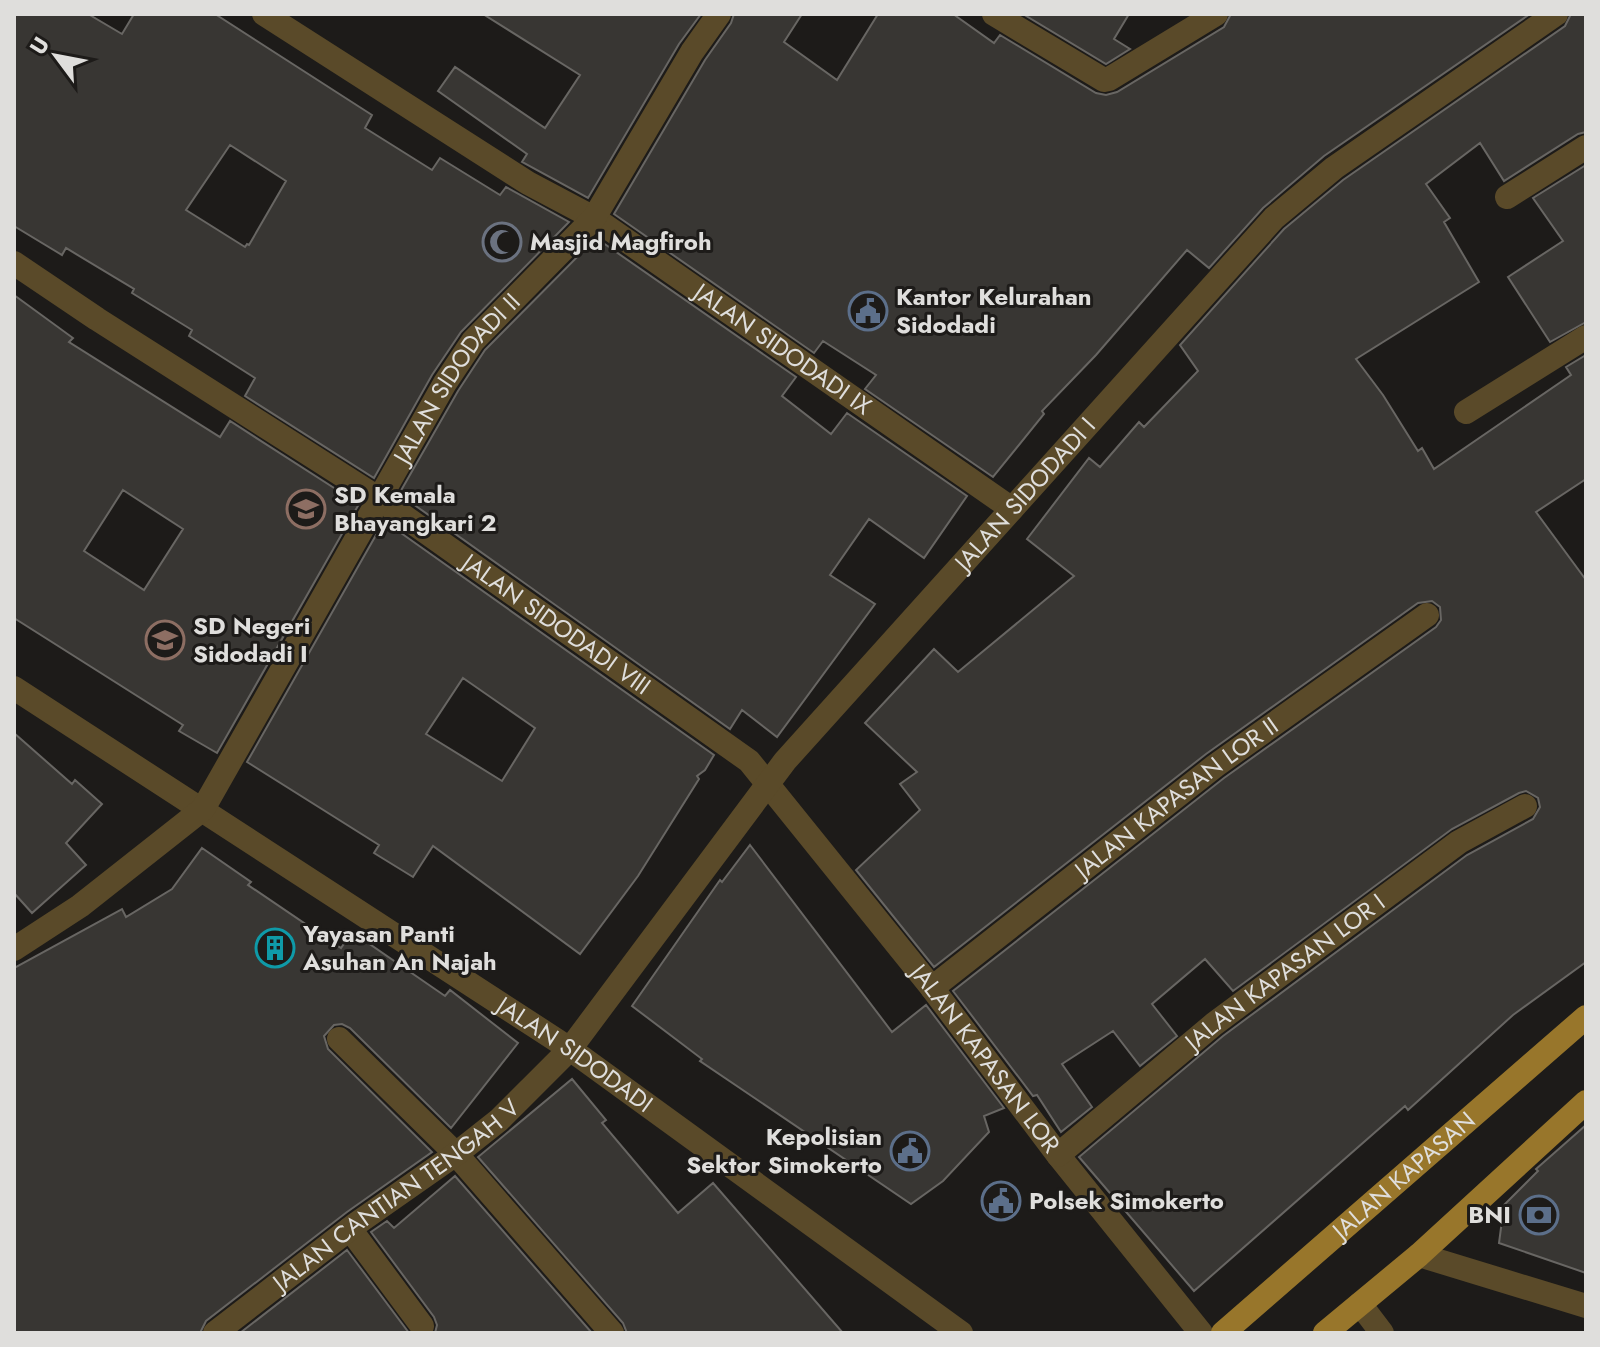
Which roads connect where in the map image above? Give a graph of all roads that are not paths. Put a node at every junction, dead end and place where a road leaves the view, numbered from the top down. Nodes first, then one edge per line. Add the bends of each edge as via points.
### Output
1 (264, 14) edge
2 (719, 14) edge
3 (994, 14) edge
4 (1216, 14) edge
5 (1556, 14) edge
6 (1586, 147) edge
7 (1507, 197) dead end
8 (594, 218) junction
9 (14, 263) edge
10 (1586, 337) edge
11 (1466, 412) dead end
12 (378, 498) junction
13 (1012, 509) junction
14 (1427, 615) dead end
15 (14, 688) edge
16 (768, 784) junction
17 (1525, 806) dead end
18 (203, 809) junction
19 (14, 949) edge
20 (932, 988) junction
21 (1586, 1017) edge
22 (339, 1039) dead end
23 (570, 1049) junction
24 (1586, 1102) edge
25 (456, 1154) junction
26 (1058, 1155) junction
27 (350, 1229) junction
28 (1419, 1255) junction
29 (1360, 1304) junction
30 (1586, 1306) edge
31 (422, 1326) dead end
32 (215, 1333) edge
33 (612, 1333) edge
34 (961, 1333) edge
35 (1201, 1333) edge
36 (1223, 1333) edge
37 (1325, 1333) edge
38 (1382, 1333) edge

1 - 8 street, JALAN SIDODADI IX via 528,183
2 - 8 street, JALAN SIDODADI II
3 - 4 street via 1104,80
5 - 13 street, JALAN SIDODADI I via 1347,159 1274,218
6 - 7 street
8 - 12 street, JALAN SIDODADI II via 473,341
8 - 13 street, JALAN SIDODADI IX
9 - 12 street, JALAN SIDODADI VIII
10 - 11 street
12 - 16 street, JALAN SIDODADI VIII via 749,761
12 - 18 street, JALAN SIDODADI II
13 - 16 street, JALAN SIDODADI I
14 - 20 street, JALAN KAPASAN LOR II via 1215,766
15 - 18 street, JALAN SIDODADI
16 - 20 street, JALAN KAPASAN LOR
16 - 23 street, JALAN SIDODADI I
17 - 26 street, JALAN KAPASAN LOR I via 1459,842 1214,1024
18 - 19 street via 80,906
18 - 23 street, JALAN SIDODADI
20 - 26 street, JALAN KAPASAN LOR
21 - 36 main road, JALAN KAPASAN
22 - 25 street
23 - 25 street, JALAN CANTIAN TENGAH V via 499,1120
23 - 34 street, JALAN SIDODADI
24 - 28 main road
25 - 27 street, JALAN CANTIAN TENGAH V
25 - 33 street
26 - 35 street, JALAN KAPASAN LOR
27 - 31 street
27 - 32 street, JALAN CANTIAN TENGAH V
28 - 29 main road
28 - 30 street
29 - 37 main road
29 - 38 street

